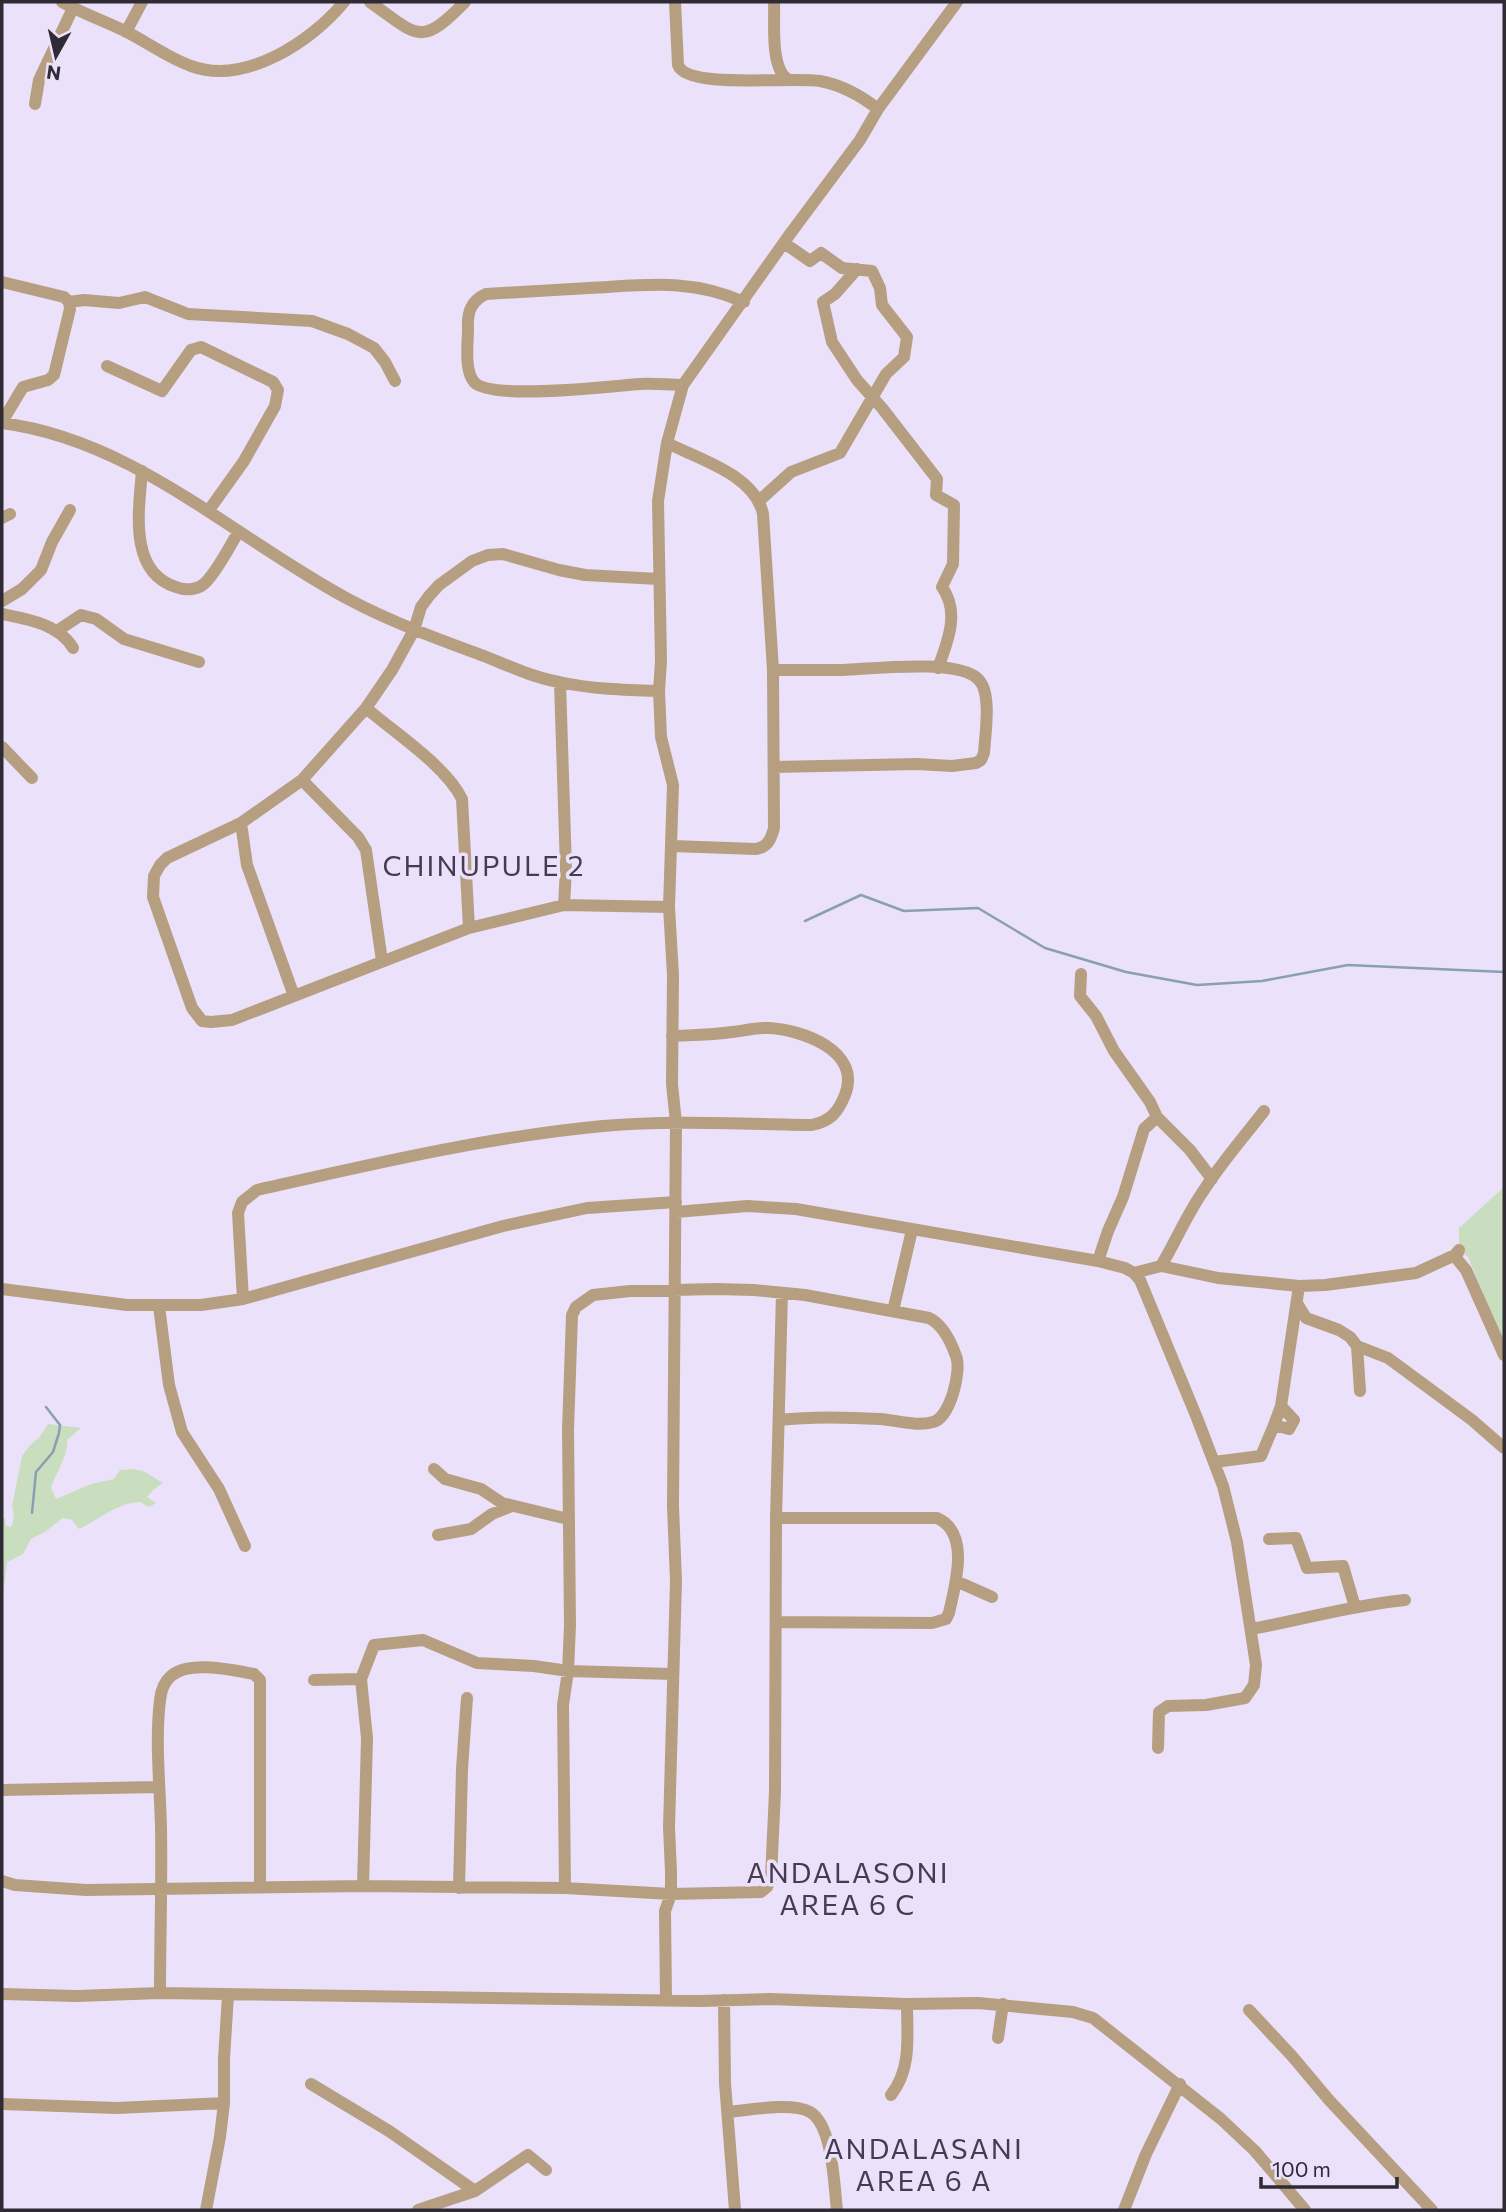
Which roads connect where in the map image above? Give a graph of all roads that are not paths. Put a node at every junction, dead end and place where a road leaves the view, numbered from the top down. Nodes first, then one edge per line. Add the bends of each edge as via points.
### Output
1 (142, 2) edge
2 (344, 2) edge
3 (370, 2) edge
4 (465, 2) edge
5 (675, 2) edge
6 (775, 2) edge
7 (957, 2) edge
8 (68, 5) edge
9 (126, 32) junction
10 (787, 79) junction
11 (35, 103) dead end
12 (878, 108) junction
13 (784, 243) junction
14 (857, 270) junction
15 (2, 282) edge
16 (69, 302) junction
17 (744, 302) junction
18 (107, 366) dead end
19 (395, 382) dead end
20 (683, 385) junction
21 (873, 398) junction
22 (2, 423) edge
23 (667, 443) junction
24 (142, 471) junction
25 (760, 500) junction
26 (71, 510) dead end
27 (209, 510) junction
28 (239, 531) junction
29 (659, 579) junction
30 (2, 601) edge
31 (2, 614) edge
32 (414, 630) junction
33 (57, 631) junction
34 (73, 648) dead end
35 (199, 662) dead end
36 (938, 668) junction
37 (773, 670) junction
38 (560, 682) junction
39 (659, 691) junction
40 (366, 708) junction
41 (2, 747) edge
42 (774, 767) junction
43 (32, 778) dead end
44 (302, 780) junction
45 (241, 823) junction
46 (672, 846) junction
47 (564, 905) junction
48 (669, 907) junction
49 (469, 928) junction
50 (383, 961) junction
51 (1081, 974) dead end
52 (294, 996) junction
53 (672, 1036) junction
54 (1264, 1111) dead end
55 (1157, 1117) junction
56 (676, 1123) junction
57 (1212, 1179) junction
58 (676, 1207) junction
59 (912, 1230) junction
60 (1098, 1261) junction
61 (1161, 1266) junction
62 (1135, 1273) junction
63 (1299, 1286) junction
64 (2, 1289) edge
65 (675, 1290) junction
66 (782, 1293) junction
67 (243, 1299) junction
68 (1297, 1303) junction
69 (159, 1306) junction
70 (893, 1311) junction
71 (1357, 1346) junction
72 (1504, 1355) edge
73 (1360, 1391) dead end
74 (779, 1420) junction
75 (1504, 1448) edge
76 (1214, 1462) junction
77 (434, 1469) dead end
78 (512, 1506) junction
79 (776, 1518) junction
80 (568, 1519) junction
81 (438, 1535) dead end
82 (1269, 1539) dead end
83 (245, 1546) dead end
84 (956, 1581) junction
85 (992, 1597) dead end
86 (1405, 1600) dead end
87 (1355, 1607) junction
88 (776, 1622) junction
89 (1251, 1629) junction
90 (568, 1671) junction
91 (672, 1674) junction
92 (362, 1679) junction
93 (314, 1680) dead end
94 (467, 1698) dead end
95 (1158, 1748) dead end
96 (158, 1787) junction
97 (2, 1790) edge
98 (2, 1881) edge
99 (260, 1886) junction
100 (363, 1886) junction
101 (459, 1888) junction
102 (565, 1888) junction
103 (160, 1889) junction
104 (671, 1894) junction
105 (160, 1993) junction
106 (2, 1994) edge
107 (228, 1995) junction
108 (666, 1999) junction
109 (724, 2000) junction
110 (907, 2004) junction
111 (1003, 2004) junction
112 (1249, 2010) dead end
113 (998, 2038) dead end
114 (311, 2084) dead end
115 (1180, 2084) junction
116 (891, 2095) dead end
117 (224, 2103) junction
118 (2, 2104) edge
119 (728, 2112) junction
120 (546, 2170) dead end
121 (475, 2191) junction
122 (206, 2210) edge
123 (418, 2210) edge
124 (735, 2210) edge
125 (837, 2210) edge
126 (1124, 2210) edge
127 (1305, 2210) edge
128 (1432, 2210) edge

1 - 9 street
2 - 9 street via 302,42 244,68 192,67
3 - 4 street via 405,27 425,34
5 - 10 street via 678,65 684,73 730,80
6 - 10 street via 776,59 780,74
7 - 12 street
8 - 9 street
8 - 11 street via 39,80
10 - 12 street via 836,84
12 - 13 street via 860,140
13 - 14 street via 810,261 821,253 842,268
13 - 17 street
14 - 21 street via 823,302 832,342
14 - 21 street via 872,271 883,305 908,337 904,357 886,374
15 - 16 street
16 - 19 street via 119,303 145,297 188,314 312,321 374,348
16 - 22 street via 54,375 23,387
17 - 20 street
17 - 20 street via 699,286 663,284 486,294 473,303 467,318 469,369 482,388 524,391
18 - 27 street via 162,391 191,349 201,347 273,382 278,390 275,406
20 - 23 street
21 - 25 street via 841,453 791,472
21 - 36 street via 937,479 936,495 954,505 953,564 942,587 950,597 952,618
22 - 24 street via 47,430
23 - 25 street via 729,474
23 - 29 street via 658,502
24 - 27 street
24 - 28 street via 141,546 158,576 171,585 196,589 206,583
25 - 37 street
26 - 30 street via 41,570
27 - 28 street
28 - 32 street via 347,598
29 - 32 street via 584,575 503,554 488,555 439,585 421,607
29 - 39 street
31 - 33 street
32 - 38 street via 524,673
32 - 40 street
33 - 34 street
33 - 35 street via 81,615 96,619 124,639
36 - 37 street
36 - 42 street via 980,680 986,720 981,760 952,766
37 - 42 street
38 - 39 street
38 - 47 street
39 - 46 street via 661,737 673,785
40 - 44 street
40 - 49 street via 456,786 462,799
41 - 43 street
42 - 46 street via 774,828 769,843 762,848
44 - 45 street
44 - 50 street via 366,850
45 - 52 street via 250,875
45 - 52 street via 167,858 154,876 153,897 192,1008 202,1021 232,1020
46 - 48 street
47 - 48 street
47 - 49 street
48 - 53 street
49 - 50 street
50 - 52 street
51 - 55 street via 1080,996
53 - 56 street
53 - 56 street via 758,1028 789,1031 832,1050 845,1061 848,1071 848,1089 839,1110 822,1123
54 - 57 street
55 - 57 street
55 - 60 street via 1144,1129
56 - 58 street
56 - 67 street via 501,1138 257,1190 242,1202 238,1213
57 - 61 street
58 - 59 street via 796,1209
58 - 65 street
58 - 67 street via 586,1208 503,1226
59 - 60 street
59 - 70 street
60 - 62 street
61 - 62 street
61 - 63 street via 1218,1278
62 - 76 street
63 - 68 street
63 - 72 street via 1416,1273 1459,1250 1456,1258
64 - 69 street
65 - 66 street
65 - 80 street via 593,1295 572,1315
65 - 91 street
66 - 70 street
66 - 74 street
67 - 69 street
68 - 71 street via 1306,1318 1350,1337
68 - 76 street via 1281,1406 1294,1419 1289,1429 1274,1425 1261,1456
69 - 83 street via 169,1385 182,1432 219,1489
70 - 74 street via 935,1320 956,1354 950,1405 940,1419 930,1423 810,1417
71 - 73 street
71 - 75 street via 1388,1358
74 - 79 street
76 - 89 street via 1237,1542
77 - 78 street via 445,1479 481,1489
78 - 80 street
78 - 81 street via 471,1529
79 - 84 street via 937,1518 952,1529 956,1541
79 - 88 street
80 - 90 street
82 - 87 street via 1296,1538 1307,1568 1343,1566
84 - 85 street
84 - 88 street via 949,1613 941,1622
86 - 87 street
87 - 89 street
88 - 104 street via 771,1878 761,1892
89 - 95 street via 1256,1665 1251,1693 1236,1701 1168,1706 1159,1712
90 - 91 street
90 - 92 street via 477,1663 423,1640 374,1645
90 - 102 street via 563,1705
91 - 104 street
92 - 93 street
92 - 100 street via 367,1738
94 - 101 street
96 - 97 street
96 - 99 street via 159,1701 171,1676 189,1668 254,1674 261,1688
96 - 103 street
98 - 103 street via 86,1890
99 - 100 street
99 - 103 street
100 - 101 street
101 - 102 street
102 - 104 street
103 - 105 street
104 - 108 street via 665,1911
105 - 106 street
105 - 107 street
107 - 108 street
107 - 117 street
108 - 109 street
109 - 110 street
109 - 119 street
110 - 111 street
110 - 116 street via 907,2059
111 - 113 street
111 - 115 street via 1090,2016
112 - 128 street
114 - 121 street
115 - 126 street
115 - 127 street via 1255,2151
117 - 118 street via 117,2108
117 - 122 street
119 - 124 street
119 - 125 street via 788,2107 811,2112 820,2121 829,2146
120 - 121 street via 528,2155
121 - 123 street

